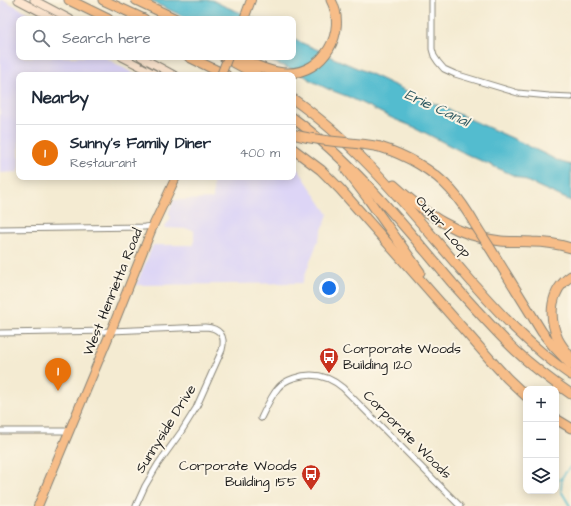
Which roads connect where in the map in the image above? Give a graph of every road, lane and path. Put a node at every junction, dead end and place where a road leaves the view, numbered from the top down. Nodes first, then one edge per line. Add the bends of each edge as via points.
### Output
1 (18, 0) edge
2 (34, 0) edge
3 (68, 0) edge
4 (103, 0) edge
5 (136, 0) edge
6 (252, 0) edge
7 (331, 0) edge
8 (432, 0) edge
9 (48, 16) edge
10 (64, 16) edge
11 (102, 16) edge
12 (138, 16) edge
13 (170, 16) edge
14 (245, 16) edge
15 (128, 60) edge
16 (146, 60) edge
17 (195, 60) edge
18 (227, 60) edge
19 (230, 60) edge
20 (244, 60) edge
21 (151, 72) edge
22 (168, 72) edge
23 (220, 72) edge
24 (222, 72) edge
25 (252, 72) edge
26 (278, 72) edge
27 (296, 72) edge
28 (571, 97) edge
29 (296, 101) edge
30 (296, 120) edge
31 (296, 135) edge
32 (327, 145) junction
33 (296, 151) edge
34 (356, 151) junction
35 (175, 180) edge
36 (154, 226) junction
37 (0, 229) edge
38 (571, 248) edge
39 (571, 276) edge
40 (454, 318) junction
41 (111, 330) junction
42 (0, 333) edge
43 (571, 358) edge
44 (571, 365) edge
45 (571, 376) edge
46 (523, 393) edge
47 (571, 394) edge
48 (261, 418) dead end
49 (559, 421) edge
50 (571, 428) edge
51 (0, 431) edge
52 (69, 431) junction
53 (38, 506) edge
54 (136, 506) edge
55 (460, 506) edge

1 - 9 street
2 - 10 street
3 - 11 highway
4 - 12 highway
5 - 13 highway
6 - 14 main road
7 - 27 highway via 336,16 334,40 322,58 303,71
8 - 28 street via 432,49 444,69 518,93
15 - 21 street
16 - 22 street
17 - 23 highway
18 - 24 main road, bridge
19 - 25 highway
20 - 26 highway
29 - 34 highway, Outer Loop
30 - 32 highway, Outer Loop
31 - 44 highway, bridge via 380,148 405,157 436,176 459,200 542,332
32 - 40 highway
32 - 47 highway, Outer Loop via 371,189 500,335 536,369
33 - 40 highway via 340,189
34 - 38 highway via 421,208 453,228 496,241 544,242
34 - 45 highway, Outer Loop via 509,323
35 - 36 main road, West Henrietta Road
36 - 37 street
36 - 41 main road, West Henrietta Road
39 - 43 highway via 556,293 552,311 558,339
40 - 46 highway
41 - 42 street, Sunnyside Drive
41 - 52 main road, West Henrietta Road
41 - 54 street, Sunnyside Drive via 205,327 219,332 224,343 200,402 158,464
48 - 55 street, Corporate Woods via 278,388 288,381 309,375 325,377 343,388
49 - 50 highway
51 - 52 street
52 - 53 main road, West Henrietta Road

